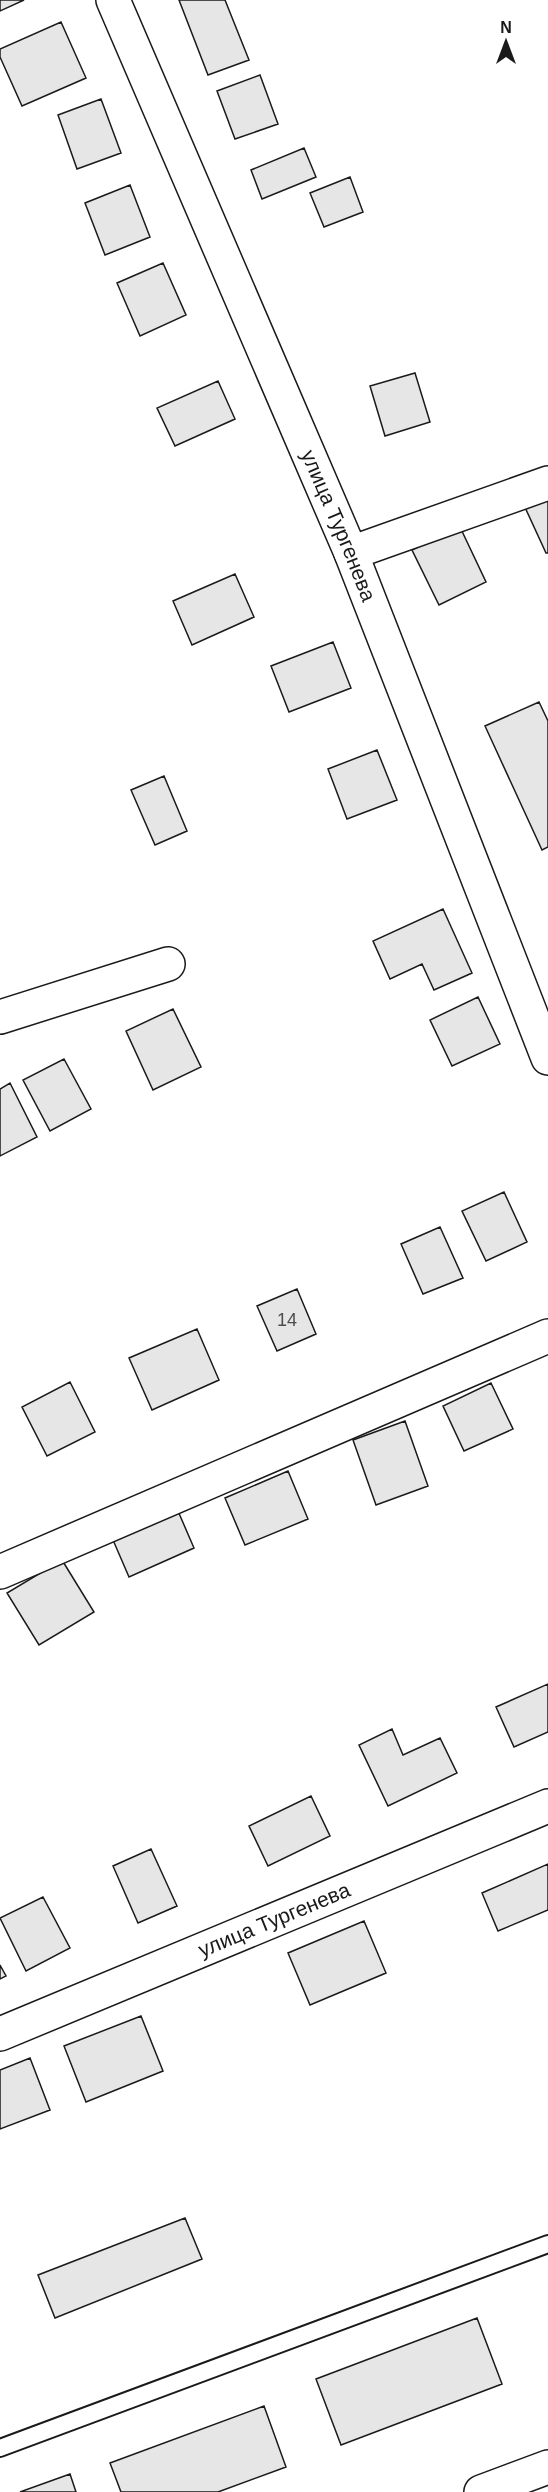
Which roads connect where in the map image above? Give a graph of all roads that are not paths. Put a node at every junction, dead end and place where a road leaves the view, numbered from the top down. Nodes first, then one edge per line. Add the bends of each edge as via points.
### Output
1 (113, 0) edge
2 (548, 483) edge
3 (351, 554) junction
4 (168, 964) dead end
5 (0, 1017) edge
6 (548, 1058) edge
7 (548, 1336) edge
8 (0, 1572) edge
9 (548, 1806) edge
10 (0, 2034) edge
11 (548, 2244) edge
12 (0, 2448) edge
13 (548, 2467) edge
14 (481, 2492) edge

1 - 3 street, улица Тургенева
2 - 3 street
3 - 6 street, улица Тургенева
4 - 5 street
7 - 8 street
9 - 10 street, улица Тургенева
11 - 12 lane
13 - 14 street

